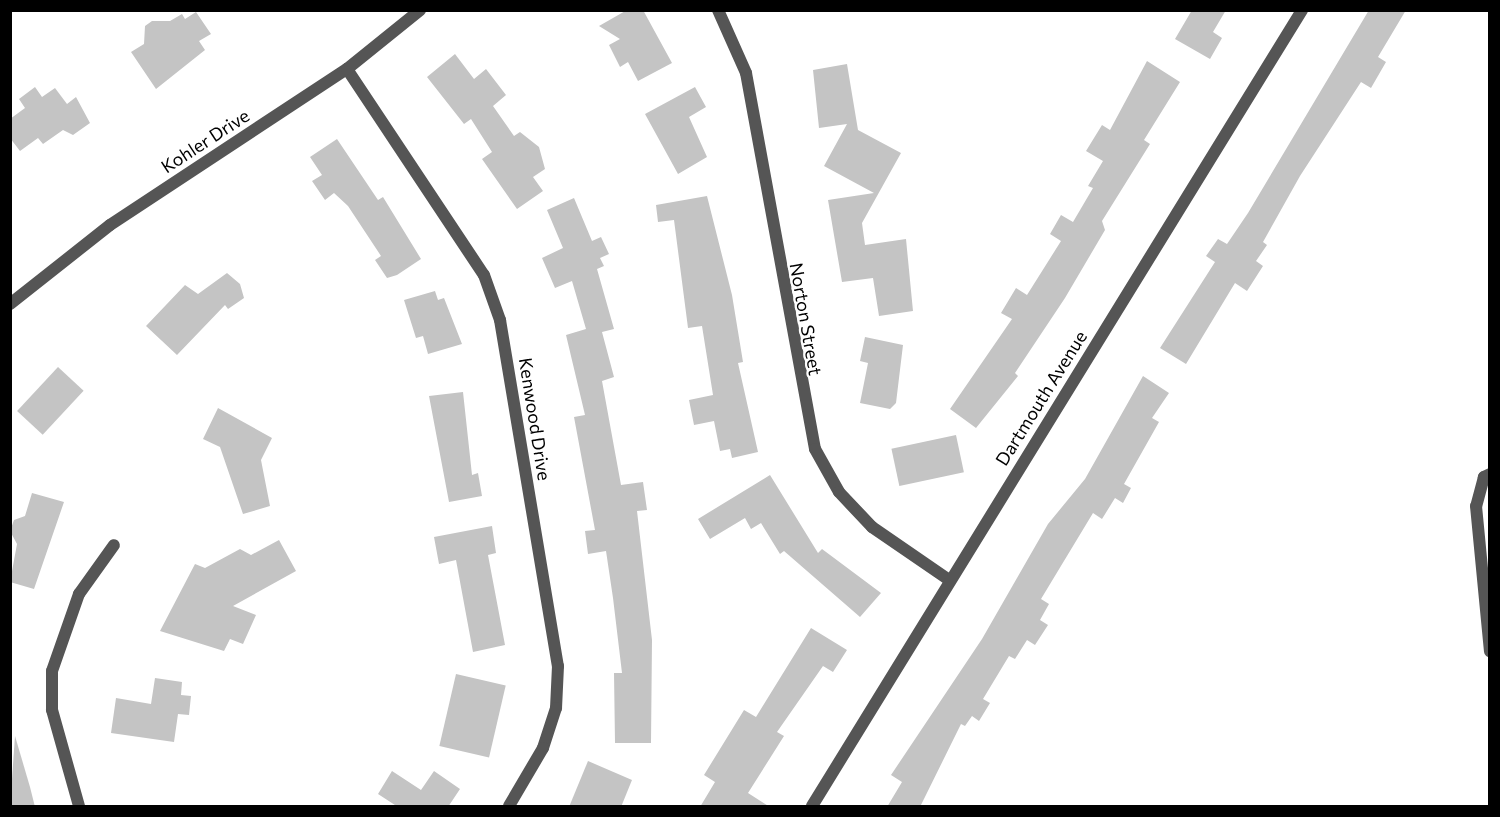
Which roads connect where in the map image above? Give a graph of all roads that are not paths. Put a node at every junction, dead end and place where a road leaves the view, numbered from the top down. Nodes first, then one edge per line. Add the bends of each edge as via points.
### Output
1 (420, 10) edge
2 (718, 10) edge
3 (1302, 10) edge
4 (347, 69) junction
5 (10, 304) edge
6 (1490, 474) edge
7 (114, 545) dead end
8 (949, 580) junction
9 (1490, 651) edge
10 (80, 807) edge
11 (509, 807) edge
12 (812, 807) edge

1 - 4 street, Kohler Drive
2 - 8 street, Norton Street via 746,73 815,449 839,492 872,527
3 - 8 street, Dartmouth Avenue
4 - 5 street, Kohler Drive via 110,225
4 - 11 street, Kenwood Drive via 484,275 500,320 558,666 556,708 543,748
6 - 9 street via 1484,477 1476,506
7 - 10 street via 79,594 52,671 52,710
8 - 12 street, Dartmouth Avenue

